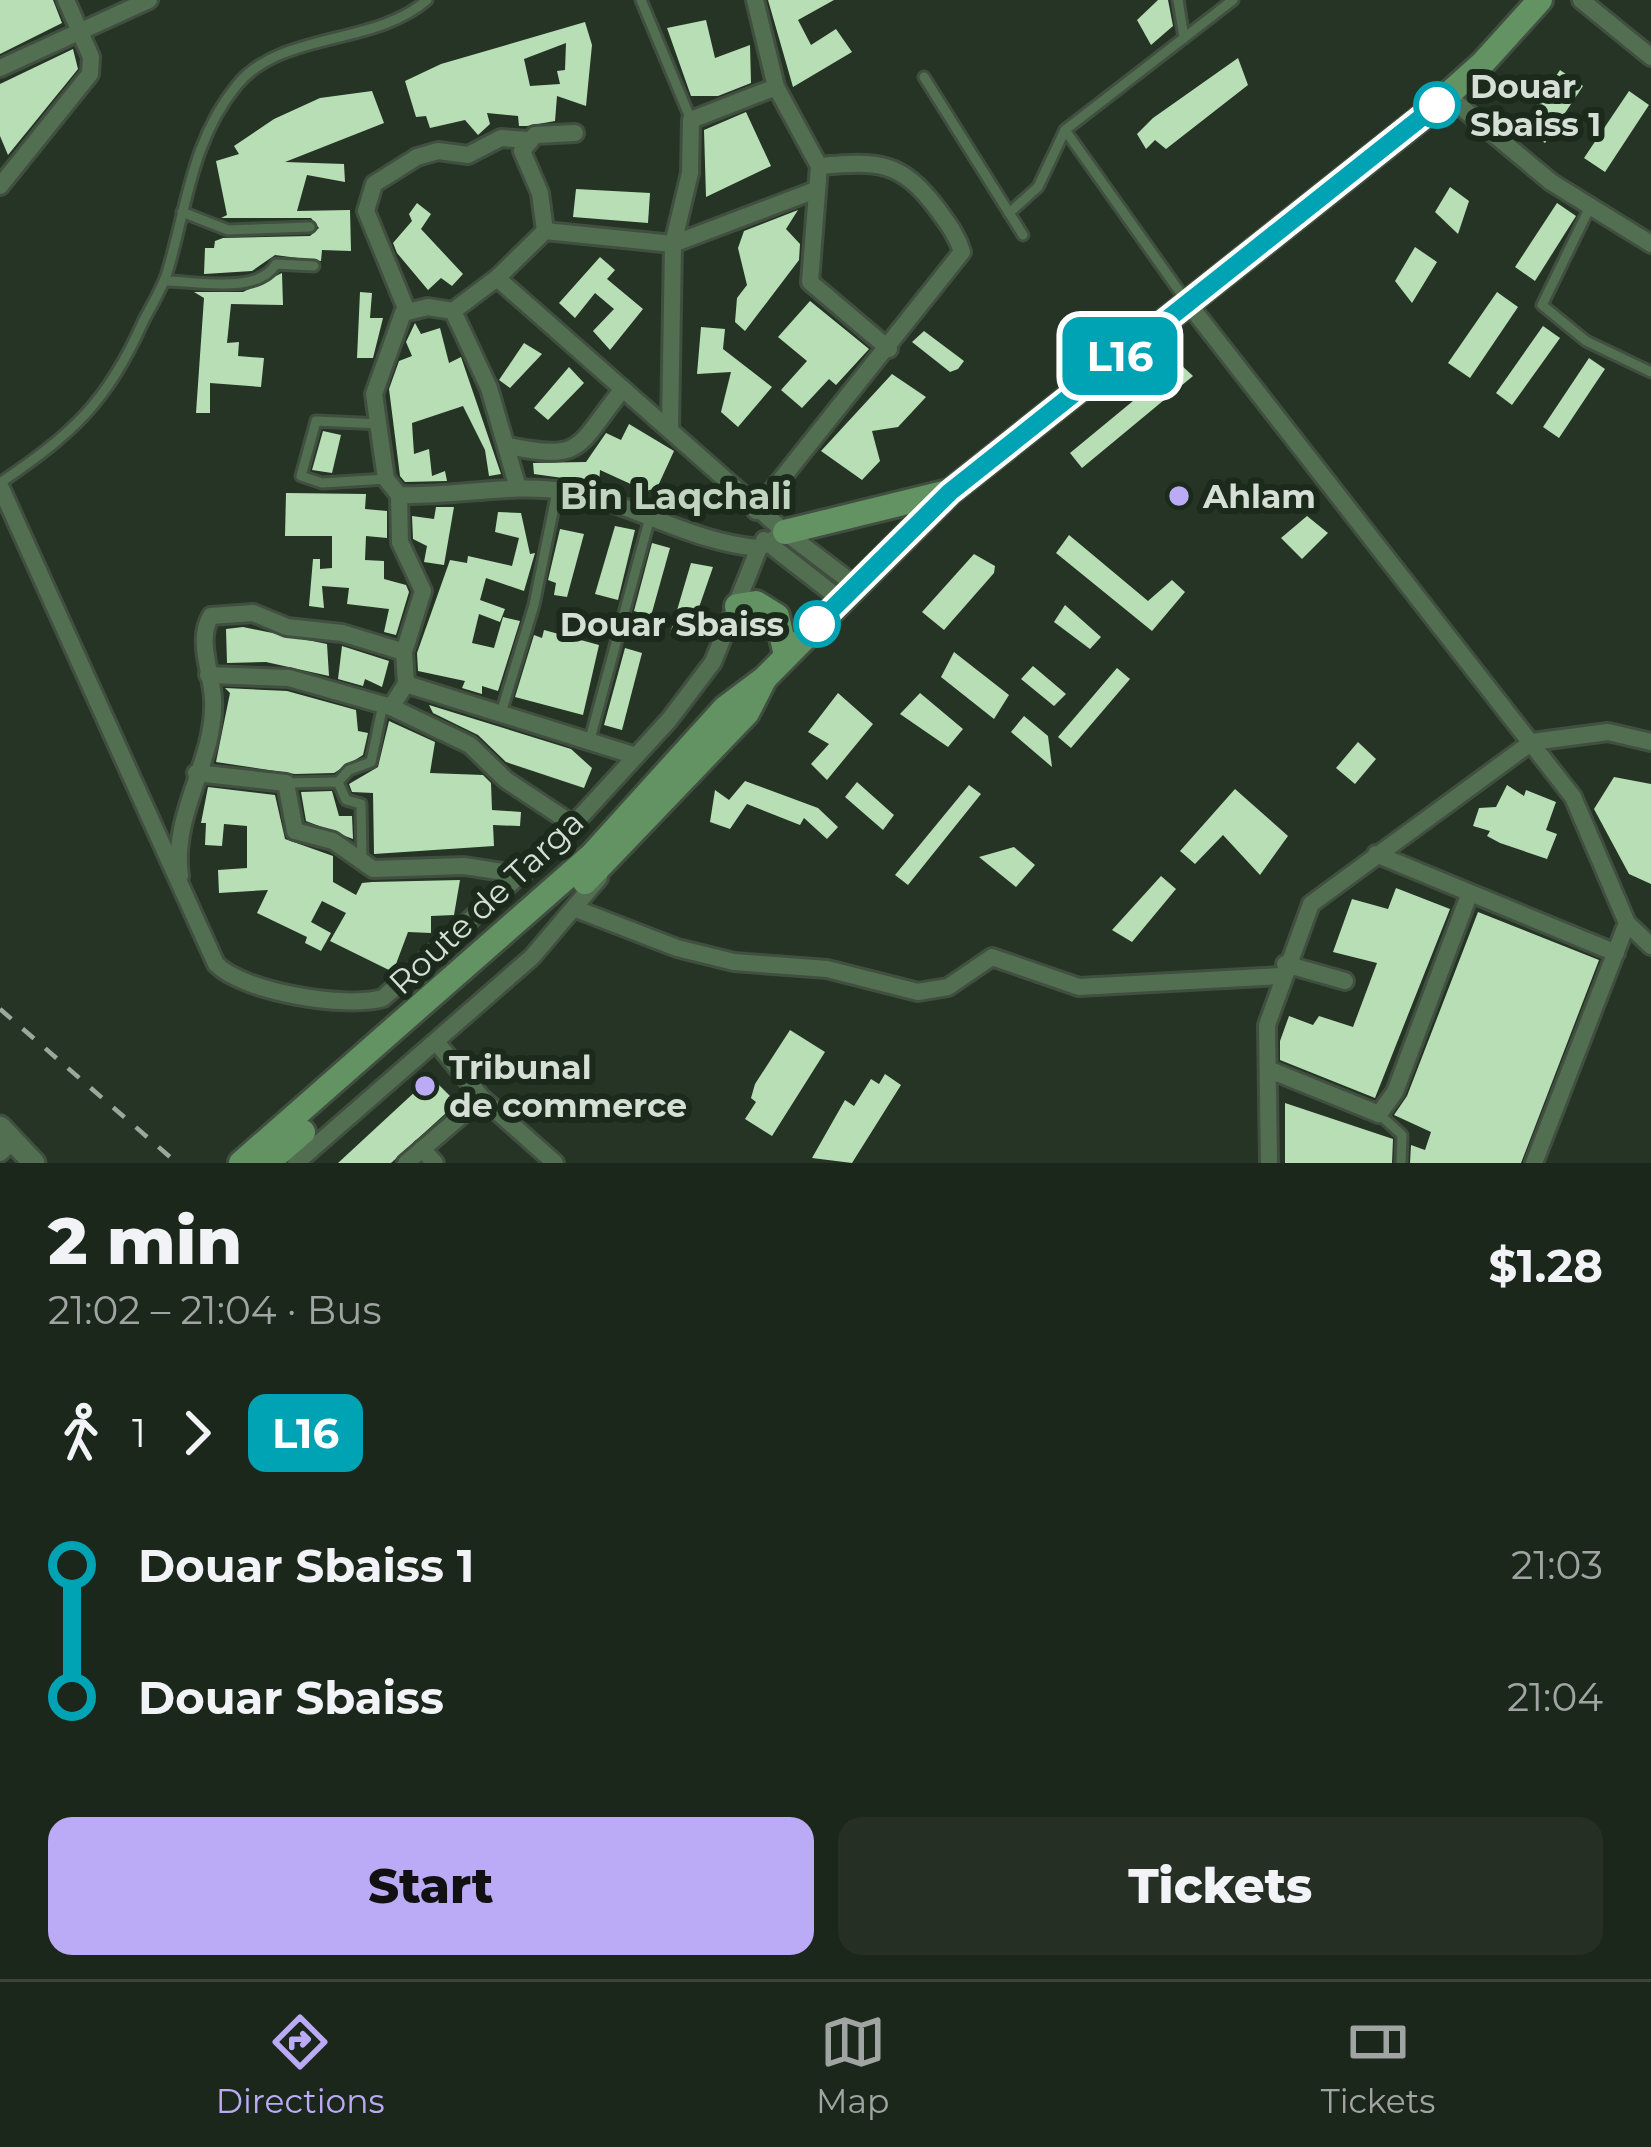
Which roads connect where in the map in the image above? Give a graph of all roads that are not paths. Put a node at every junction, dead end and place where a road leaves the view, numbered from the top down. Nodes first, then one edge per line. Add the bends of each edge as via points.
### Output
1 (66, 0) edge
2 (148, 0) edge
3 (427, 0) edge
4 (640, 0) edge
5 (755, 0) edge
6 (1178, 0) edge
7 (1233, 0) edge
8 (1540, 0) edge
9 (1581, 0) edge
10 (80, 34) junction
11 (1184, 38) junction
12 (1651, 57) edge
13 (0, 68) edge
14 (923, 77) dead end
15 (776, 87) junction
16 (1448, 96) junction
17 (691, 119) junction
18 (1065, 130) junction
19 (574, 133) dead end
20 (526, 140) junction
21 (819, 166) junction
22 (2, 175) edge
23 (814, 191) junction
24 (1590, 207) junction
25 (182, 212) junction
26 (1009, 213) junction
27 (310, 227) dead end
28 (544, 231) junction
29 (1023, 235) dead end
30 (674, 244) junction
31 (1651, 244) edge
32 (314, 266) dead end
33 (497, 278) junction
34 (165, 280) junction
35 (1187, 302) junction
36 (453, 310) junction
37 (407, 311) junction
38 (889, 349) junction
39 (1651, 372) edge
40 (623, 389) junction
41 (382, 424) junction
42 (670, 428) junction
43 (509, 446) junction
44 (386, 479) junction
45 (0, 485) edge
46 (518, 488) junction
47 (557, 491) junction
48 (950, 492) junction
49 (399, 495) junction
50 (756, 511) junction
51 (649, 521) junction
52 (769, 540) junction
53 (848, 592) junction
54 (737, 607) junction
55 (404, 652) junction
56 (785, 655) junction
57 (208, 675) junction
58 (765, 678) junction
59 (406, 684) junction
60 (387, 705) junction
61 (501, 713) junction
62 (590, 739) junction
63 (1532, 742) junction
64 (1651, 742) edge
65 (636, 755) junction
66 (196, 773) junction
67 (338, 782) junction
68 (286, 784) junction
69 (574, 825) junction
70 (1376, 854) junction
71 (608, 861) junction
72 (361, 864) junction
73 (523, 874) junction
74 (183, 894) junction
75 (1469, 895) junction
76 (576, 909) junction
77 (1627, 922) junction
78 (1651, 946) edge
79 (1616, 953) junction
80 (1283, 970) junction
81 (1346, 981) dead end
82 (437, 1042) junction
83 (1270, 1070) junction
84 (482, 1098) junction
85 (1379, 1114) junction
86 (4, 1140) edge
87 (429, 1156) edge
88 (34, 1163) edge
89 (241, 1163) edge
90 (267, 1163) edge
91 (296, 1163) edge
92 (406, 1163) edge
93 (555, 1163) edge
94 (1269, 1163) edge
95 (1401, 1163) edge
96 (1534, 1163) edge

1 - 10 street
2 - 10 street
3 - 25 lane via 391,23 282,56 239,82 199,146
4 - 17 lane
5 - 15 street
6 - 11 lane
7 - 11 lane
8 - 16 main road, Route de Targa
9 - 12 street
10 - 13 street
10 - 22 street via 90,74
11 - 18 lane
14 - 26 lane
15 - 17 street
15 - 21 street
16 - 24 street
16 - 35 main road, Route de Targa
17 - 30 street via 690,173
18 - 26 lane via 1038,187
18 - 35 lane
19 - 20 street
20 - 28 street via 525,167 540,193
20 - 37 street via 417,157 374,184 366,211
21 - 23 street
21 - 38 street via 870,163 907,173 960,244 958,262
23 - 30 street
23 - 38 street via 810,282
24 - 31 street
24 - 39 lane via 1541,305 1586,341
25 - 27 lane via 228,230
25 - 34 lane
26 - 29 lane
28 - 30 street
28 - 33 street
30 - 42 street
32 - 34 lane via 276,263 251,281
33 - 36 street
33 - 40 street
34 - 45 lane via 110,391 79,426
35 - 48 main road, Route de Targa
35 - 63 street
36 - 37 street
36 - 43 street
37 - 41 street via 377,378
38 - 50 street
40 - 42 street
40 - 43 street via 571,452
41 - 44 street
41 - 44 lane via 316,421 301,476 322,483
42 - 50 street
43 - 46 street
44 - 49 street
45 - 74 street
46 - 47 street
46 - 49 street
47 - 51 street
47 - 61 lane
48 - 52 main road
48 - 53 main road, Route de Targa
49 - 55 street via 400,542 423,592
50 - 52 street
51 - 52 street via 731,545
51 - 62 lane
52 - 53 street
52 - 54 street
53 - 56 main road, Route de Targa
54 - 56 main road via 756,603 777,616
54 - 65 street via 705,675
55 - 57 street via 224,612 205,630
55 - 59 street
56 - 58 main road, Route de Targa
57 - 60 street via 289,678
57 - 66 street via 211,719
58 - 71 main road, Route de Targa via 747,713
58 - 89 main road, Route de Targa via 725,708 592,855
59 - 60 street
59 - 61 street
60 - 67 lane via 371,762
60 - 69 street via 470,745
61 - 62 street
62 - 65 street
63 - 64 street via 1608,732
63 - 70 street
63 - 77 street via 1581,812
65 - 69 street
66 - 68 street
66 - 74 street via 178,837
67 - 68 lane
67 - 72 lane via 346,800 361,804
68 - 72 street via 290,825 333,841
69 - 73 street
70 - 75 street
70 - 80 street via 1311,904
71 - 76 street
71 - 90 main road, Route de Targa
72 - 73 street
73 - 74 street via 389,994 366,1003 235,980 216,964
75 - 79 street
75 - 85 street via 1395,1092
76 - 80 street via 715,958 827,970 918,992 948,987 992,957 1079,987
76 - 82 street
77 - 78 street
77 - 79 street
79 - 96 street
80 - 81 street
80 - 83 street via 1267,1025
82 - 84 street
82 - 91 street
83 - 85 street
83 - 94 street
84 - 87 street
84 - 93 street
85 - 95 lane via 1402,1135
86 - 88 street
87 - 92 street

